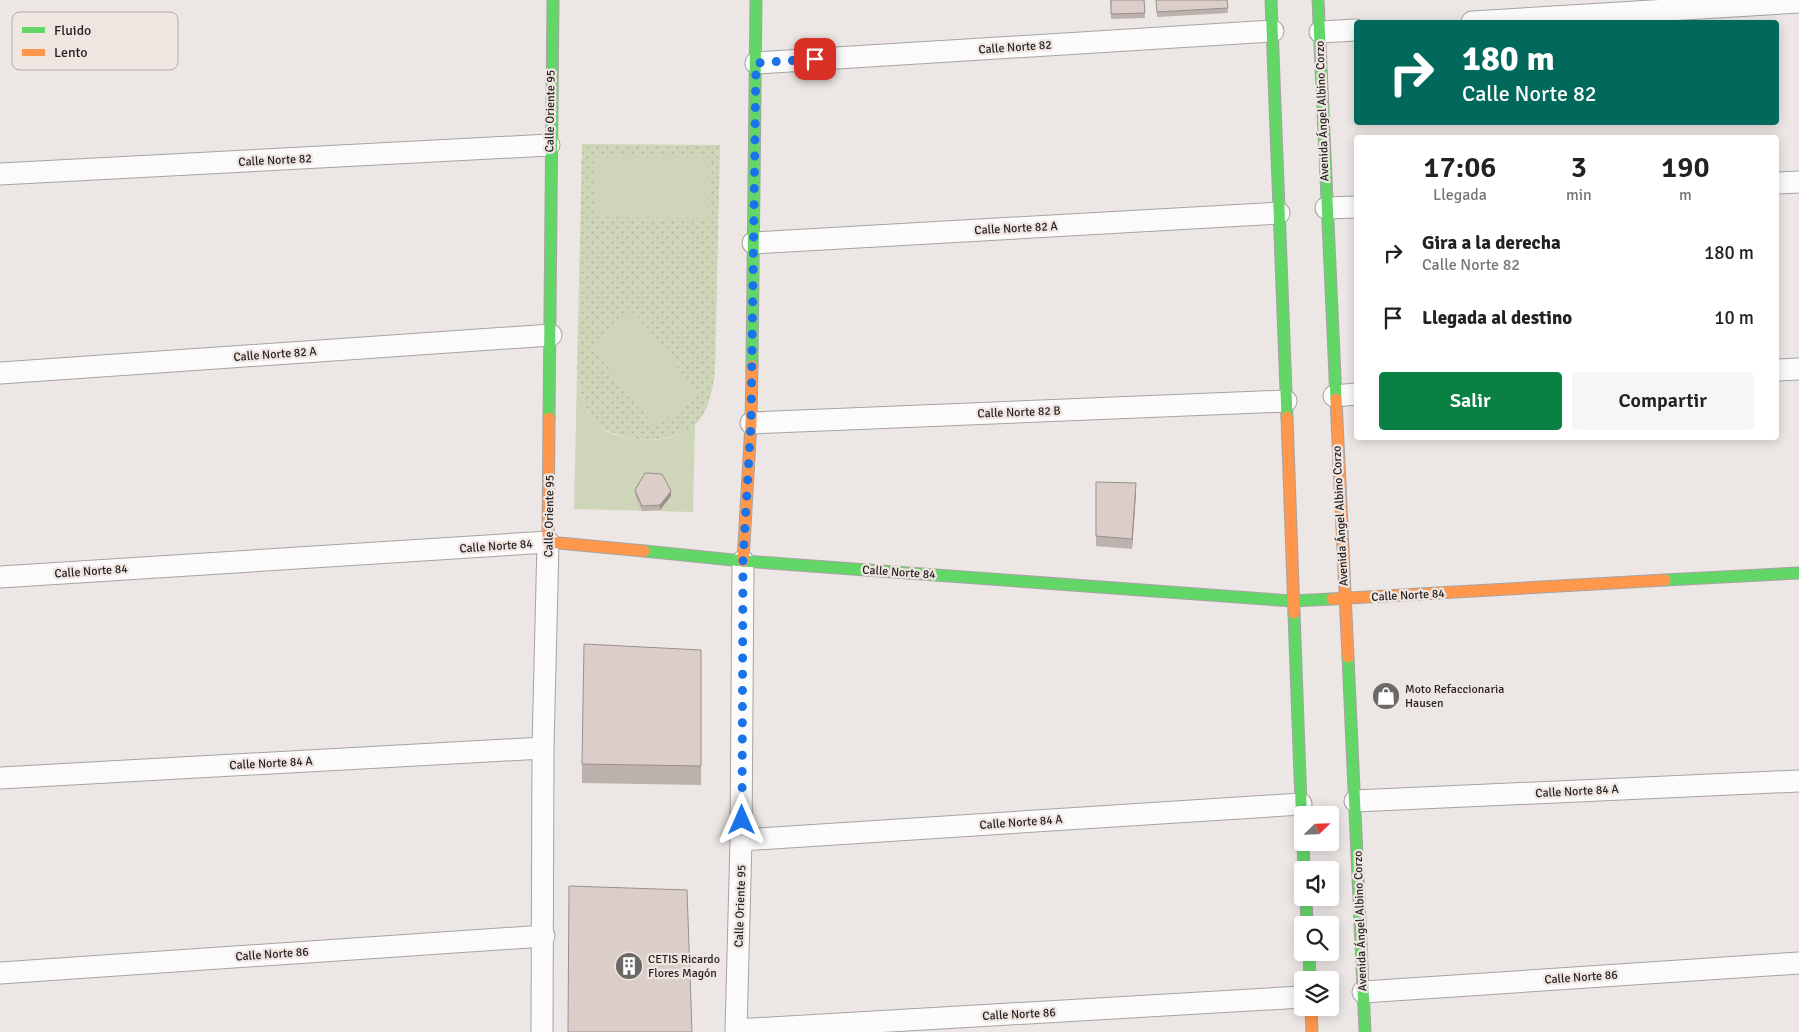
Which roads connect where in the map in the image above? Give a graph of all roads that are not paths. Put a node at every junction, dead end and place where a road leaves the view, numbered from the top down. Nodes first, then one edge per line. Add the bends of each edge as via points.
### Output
1 (553, 0) edge
2 (756, 0) edge
3 (1271, 0) edge
4 (1318, 0) edge
5 (1799, 2) edge
6 (1505, 20) edge
7 (1354, 30) edge
8 (1273, 31) junction
9 (1320, 32) junction
10 (756, 63) junction
11 (549, 145) junction
12 (0, 174) edge
13 (1799, 182) edge
14 (1779, 183) edge
15 (1354, 207) edge
16 (1326, 208) junction
17 (1279, 213) junction
18 (753, 243) junction
19 (551, 335) junction
20 (1799, 368) edge
21 (1779, 370) edge
22 (0, 373) edge
23 (1354, 394) edge
24 (1334, 396) junction
25 (1286, 401) junction
26 (751, 423) junction
27 (548, 542) junction
28 (743, 560) junction
29 (1799, 573) edge
30 (0, 577) edge
31 (1344, 599) junction
32 (1292, 601) junction
33 (543, 748) junction
34 (0, 778) edge
35 (1799, 780) edge
36 (1355, 801) junction
37 (1301, 804) joint
38 (741, 840) junction
39 (544, 936) junction
40 (1799, 963) edge
41 (0, 973) edge
42 (1363, 992) junction
43 (1294, 997) edge
44 (1311, 1016) edge
45 (736, 1031) edge
46 (542, 1032) edge
47 (1312, 1032) edge
48 (1365, 1032) edge

1 - 11 street, Calle Oriente 95
2 - 10 street, Calle Oriente 95
3 - 8 street
4 - 9 street, Avenida Ángel Albino Corzo
5 - 6 street
7 - 9 street
8 - 10 street, Calle Norte 82
8 - 17 street
9 - 16 street, Avenida Ángel Albino Corzo
10 - 18 street, Calle Oriente 95
11 - 12 street, Calle Norte 82
11 - 19 street, Calle Oriente 95
13 - 14 street
15 - 16 street
16 - 24 street, Avenida Ángel Albino Corzo
17 - 18 street, Calle Norte 82 A
17 - 25 street
18 - 26 street, Calle Oriente 95
19 - 22 street, Calle Norte 82 A
19 - 27 street, Calle Oriente 95
20 - 21 street
23 - 24 street
24 - 31 street, Avenida Ángel Albino Corzo
25 - 26 street, Calle Norte 82 B
25 - 32 street
26 - 28 street, Calle Oriente 95
27 - 28 street, Calle Norte 84
27 - 30 street, Calle Norte 84
27 - 33 street, Calle Oriente 95
28 - 32 street, Calle Norte 84
28 - 38 street, Calle Oriente 95
29 - 31 street, Calle Norte 84
31 - 32 street, Calle Norte 84
31 - 36 street, Avenida Ángel Albino Corzo
32 - 37 street
33 - 34 street, Calle Norte 84 A
33 - 39 street, Calle Oriente 95
35 - 36 street, Calle Norte 84 A
36 - 42 street, Avenida Ángel Albino Corzo
37 - 38 street, Calle Norte 84 A
38 - 45 street, Calle Oriente 95
39 - 41 street, Calle Norte 86
39 - 46 street, Calle Oriente 95
40 - 42 street, Calle Norte 86
42 - 48 street, Avenida Ángel Albino Corzo
43 - 45 street, Calle Norte 86
44 - 47 street

